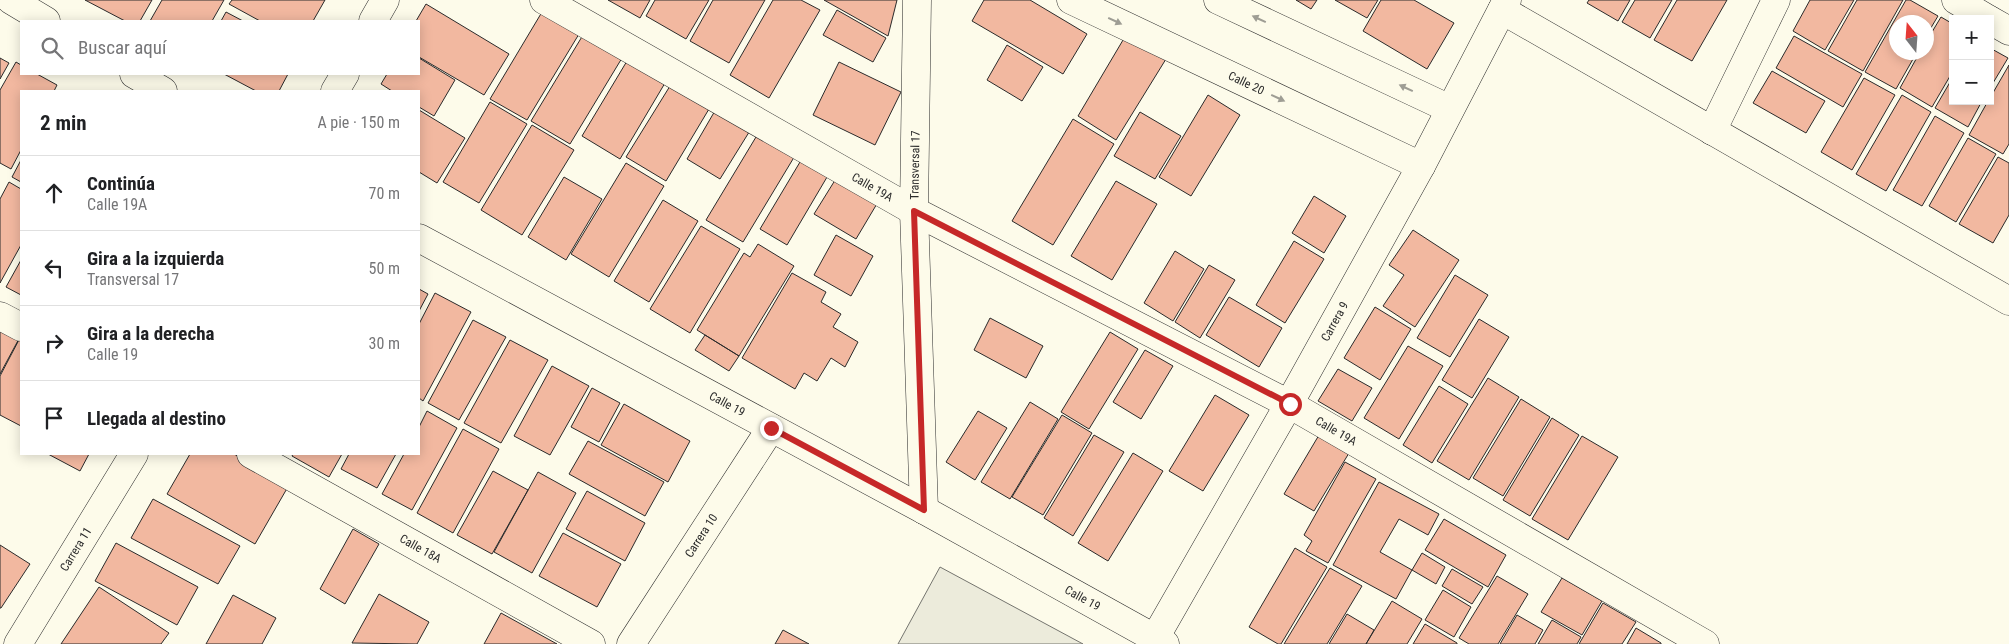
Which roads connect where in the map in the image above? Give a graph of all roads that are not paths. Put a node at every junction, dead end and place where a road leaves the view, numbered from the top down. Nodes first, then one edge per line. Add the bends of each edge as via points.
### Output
1 (11, 0) edge
2 (385, 0) edge
3 (544, 0) edge
4 (917, 0) edge
5 (1071, 0) edge
6 (1218, 0) edge
7 (1776, 0) edge
8 (1956, 0) edge
9 (1504, 5) edge
10 (1982, 15) edge
11 (44, 20) edge
12 (374, 20) edge
13 (1994, 22) edge
14 (2009, 30) edge
15 (136, 75) edge
16 (343, 75) edge
17 (161, 90) edge
18 (336, 90) edge
19 (1450, 109) junction
20 (1712, 131) junction
21 (1421, 166) junction
22 (914, 211) junction
23 (420, 239) edge
24 (2009, 301) edge
25 (0, 316) edge
26 (20, 326) edge
27 (1290, 404) junction
28 (771, 428) junction
29 (133, 455) edge
30 (253, 455) edge
31 (924, 510) junction
32 (1160, 641) edge
33 (1704, 643) edge
34 (18, 644) edge
35 (590, 644) edge
36 (631, 644) edge

1 - 11 street
2 - 12 street
3 - 22 street, Calle 19A
4 - 22 street, Transversal 17
5 -> 21 street, Calle 20
19 -> 6 street
7 - 20 street
8 - 10 street
9 - 19 street, Carrera 9
9 - 20 street
13 - 14 street
15 - 17 street
16 - 18 street
19 - 21 street, Carrera 9
20 - 24 street
21 - 27 street, Carrera 9
22 - 27 street, Calle 19A
22 - 31 street, Transversal 17
23 - 28 street, Calle 19
25 - 26 street
27 - 32 street, Carrera 9
27 - 33 street, Calle 19A
28 - 31 street, Calle 19
28 - 36 street, Carrera 10
29 - 34 street, Carrera 11
30 - 35 street, Calle 18A
31 - 32 street, Calle 19

